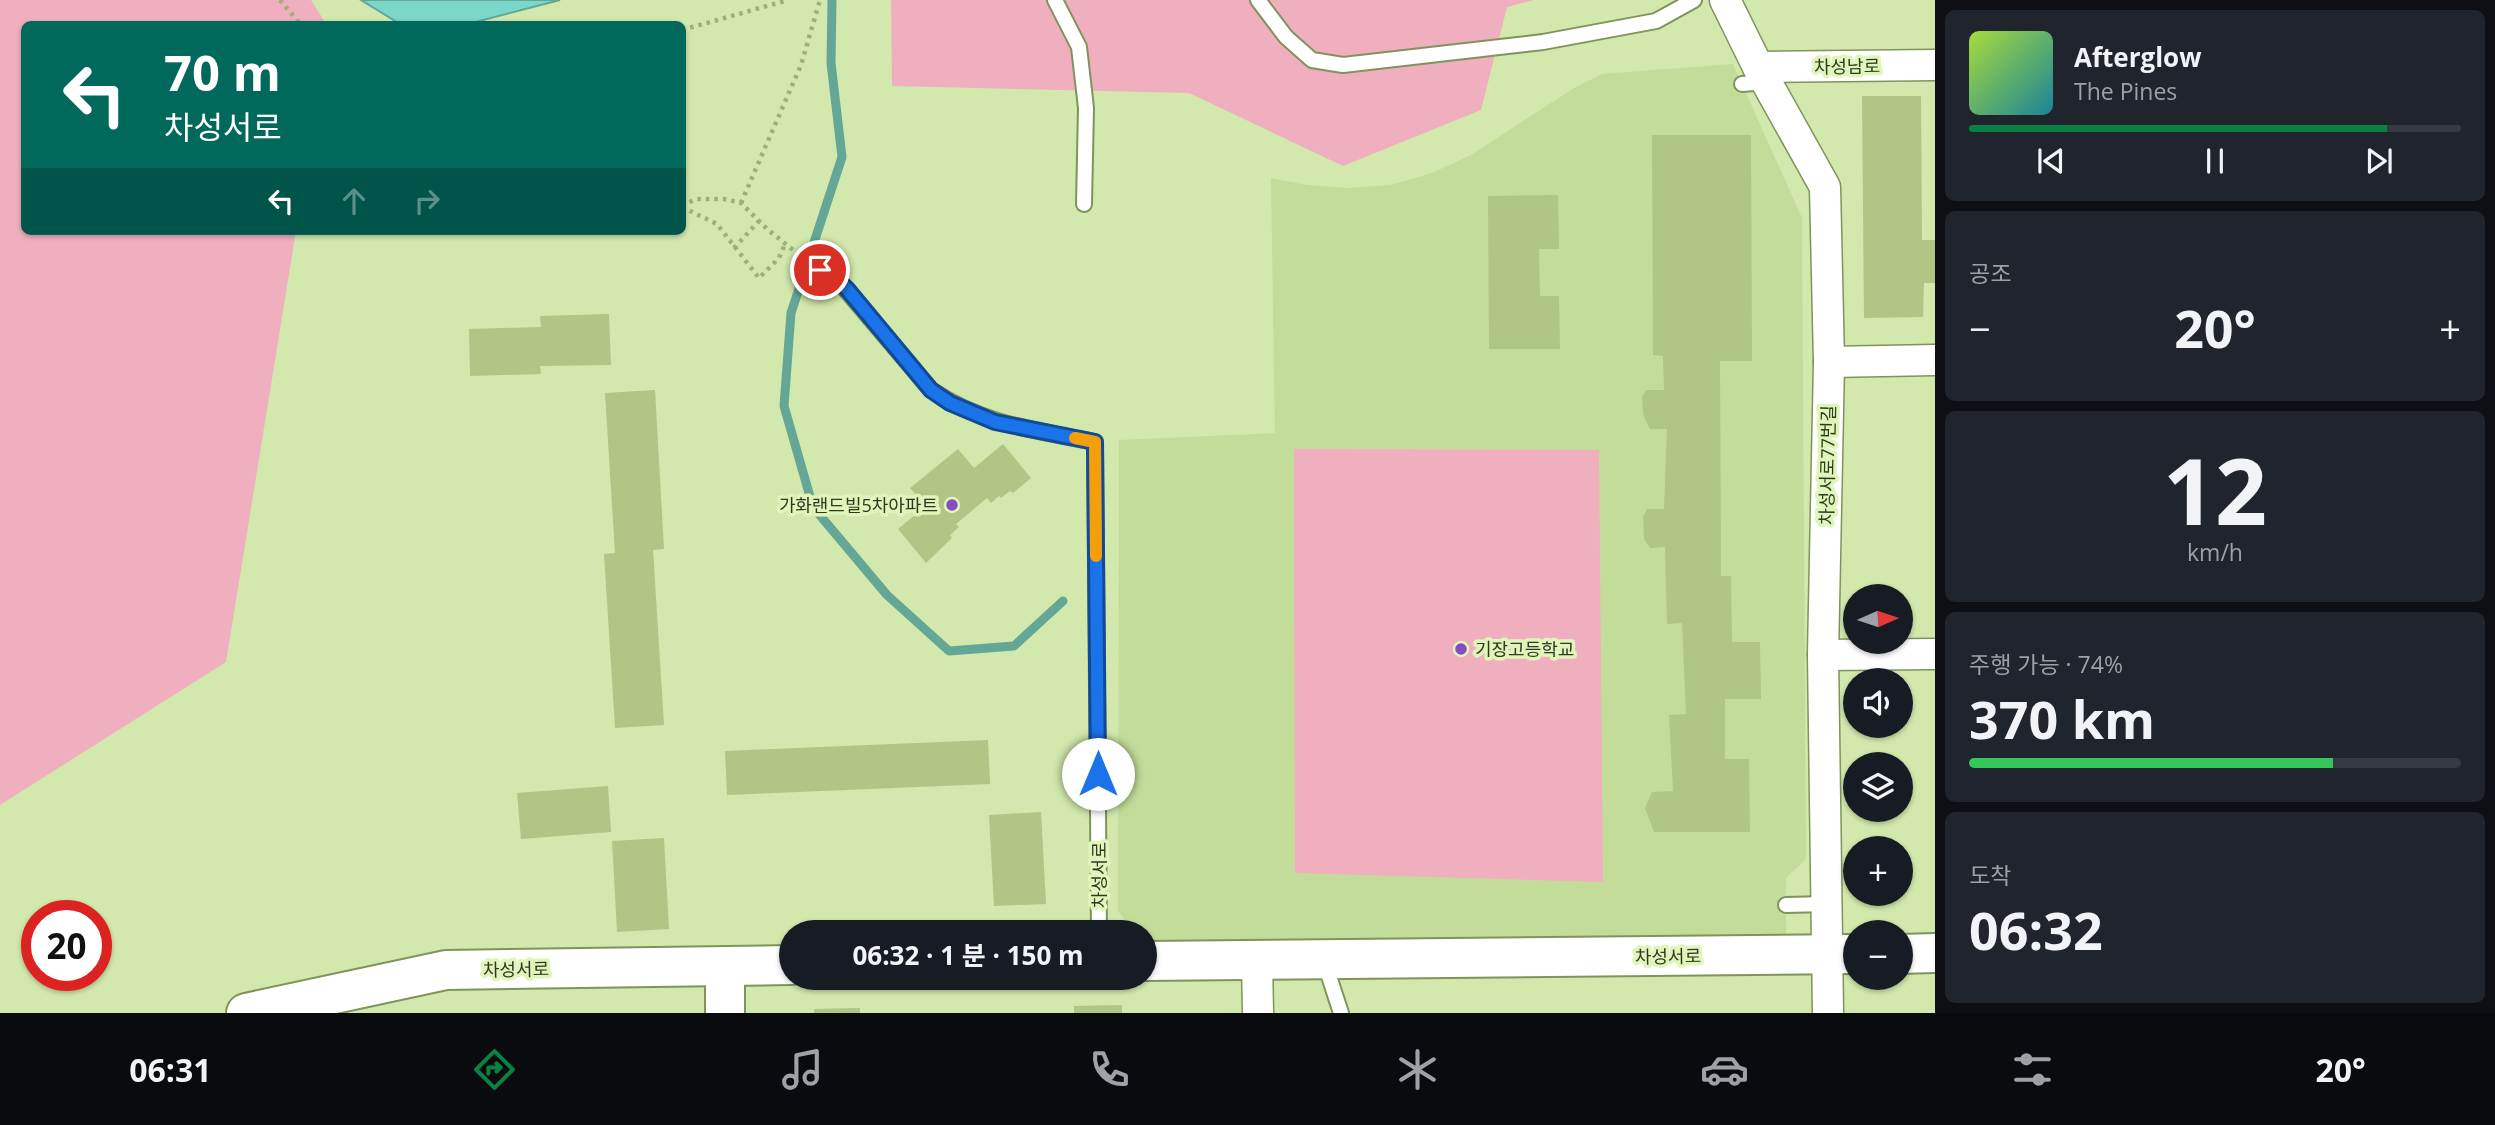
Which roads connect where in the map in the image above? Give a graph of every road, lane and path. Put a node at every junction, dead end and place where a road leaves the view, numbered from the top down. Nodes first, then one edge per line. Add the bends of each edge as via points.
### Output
1 (280, 0) edge
2 (788, 0) edge
3 (820, 0) edge
4 (1055, 0) edge
5 (1258, 0) edge
6 (1694, 0) edge
7 (1725, 0) edge
8 (298, 21) edge
9 (686, 29) edge
10 (1935, 65) edge
11 (1755, 78) junction
12 (741, 202) junction
13 (686, 204) edge
14 (1084, 204) dead end
15 (686, 208) edge
16 (759, 221) junction
17 (785, 244) junction
18 (734, 248) junction
19 (794, 252) dead end
20 (820, 270) dead end
21 (1935, 360) edge
22 (1829, 362) junction
23 (1935, 654) edge
24 (1823, 655) junction
25 (1826, 904) junction
26 (1786, 905) dead end
27 (1099, 920) edge
28 (1935, 953) edge
29 (1841, 954) edge
30 (1913, 954) edge
31 (1157, 961) edge
32 (1257, 961) junction
33 (1323, 961) junction
34 (779, 965) edge
35 (725, 966) junction
36 (246, 1013) edge
37 (725, 1013) edge
38 (1258, 1013) edge
39 (1341, 1013) edge
40 (1828, 1013) edge

1 - 8 path
2 - 9 path
3 - 12 path via 801,65
4 - 14 lane via 1079,47 1086,108
5 - 6 lane via 1286,37 1312,60 1343,65 1543,42 1619,28 1656,21
7 - 11 street, 차성서로77번길
10 - 11 street, 차성남로
11 - 22 street, 차성서로77번길 via 1825,187
12 - 13 path via 696,199
12 - 16 path
15 - 18 path via 717,224
16 - 17 path
16 - 18 path
17 - 18 path via 779,258 759,278
17 - 19 path
20 - 27 lane, 차성서로 via 841,283 931,390 950,403 995,422 1095,442
21 - 22 street
22 - 24 street, 차성서로77번길
23 - 24 street
24 - 25 street, 차성서로77번길
25 - 26 lane
25 - 29 street, 차성서로77번길
28 - 30 street
29 - 33 street, 차성서로
29 - 40 street, 차성서로77번길
31 - 32 street, 차성서로
32 - 33 street, 차성서로
32 - 38 street
33 - 39 lane
34 - 35 street, 차성서로
35 - 36 street, 차성서로 via 446,970
35 - 37 street

